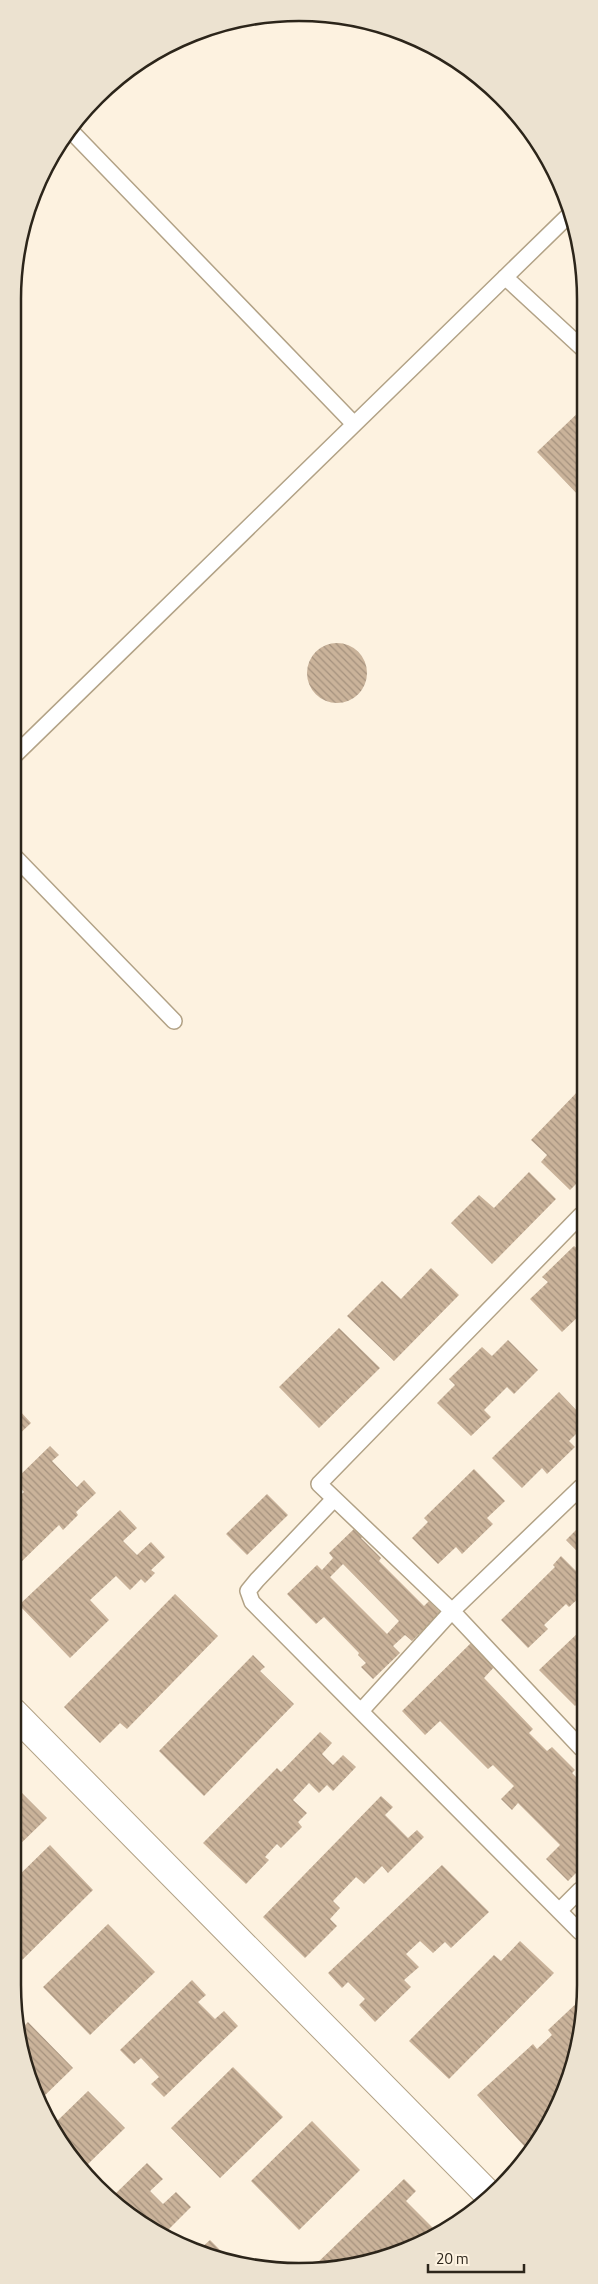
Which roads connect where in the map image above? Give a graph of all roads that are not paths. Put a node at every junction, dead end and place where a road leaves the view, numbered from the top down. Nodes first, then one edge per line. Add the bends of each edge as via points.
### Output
1 (75, 135) edge
2 (565, 219) edge
3 (505, 277) junction
4 (577, 343) edge
5 (354, 424) junction
6 (21, 749) edge
7 (21, 863) edge
8 (174, 1021) dead end
9 (577, 1220) edge
10 (577, 1491) edge
11 (334, 1499) junction
12 (452, 1611) junction
13 (361, 1711) junction
14 (21, 1721) edge
15 (577, 1745) edge
16 (577, 1893) edge
17 (558, 1910) junction
18 (577, 1929) edge
19 (485, 2191) edge

1 - 5 lane
2 - 3 lane
3 - 4 lane
3 - 5 lane
5 - 6 lane
7 - 8 lane
9 - 11 lane via 319,1484
10 - 12 lane
11 - 12 lane
11 - 13 lane via 248,1590 252,1602
12 - 13 lane
12 - 15 lane
13 - 17 lane
14 - 19 street
16 - 17 lane
17 - 18 lane

